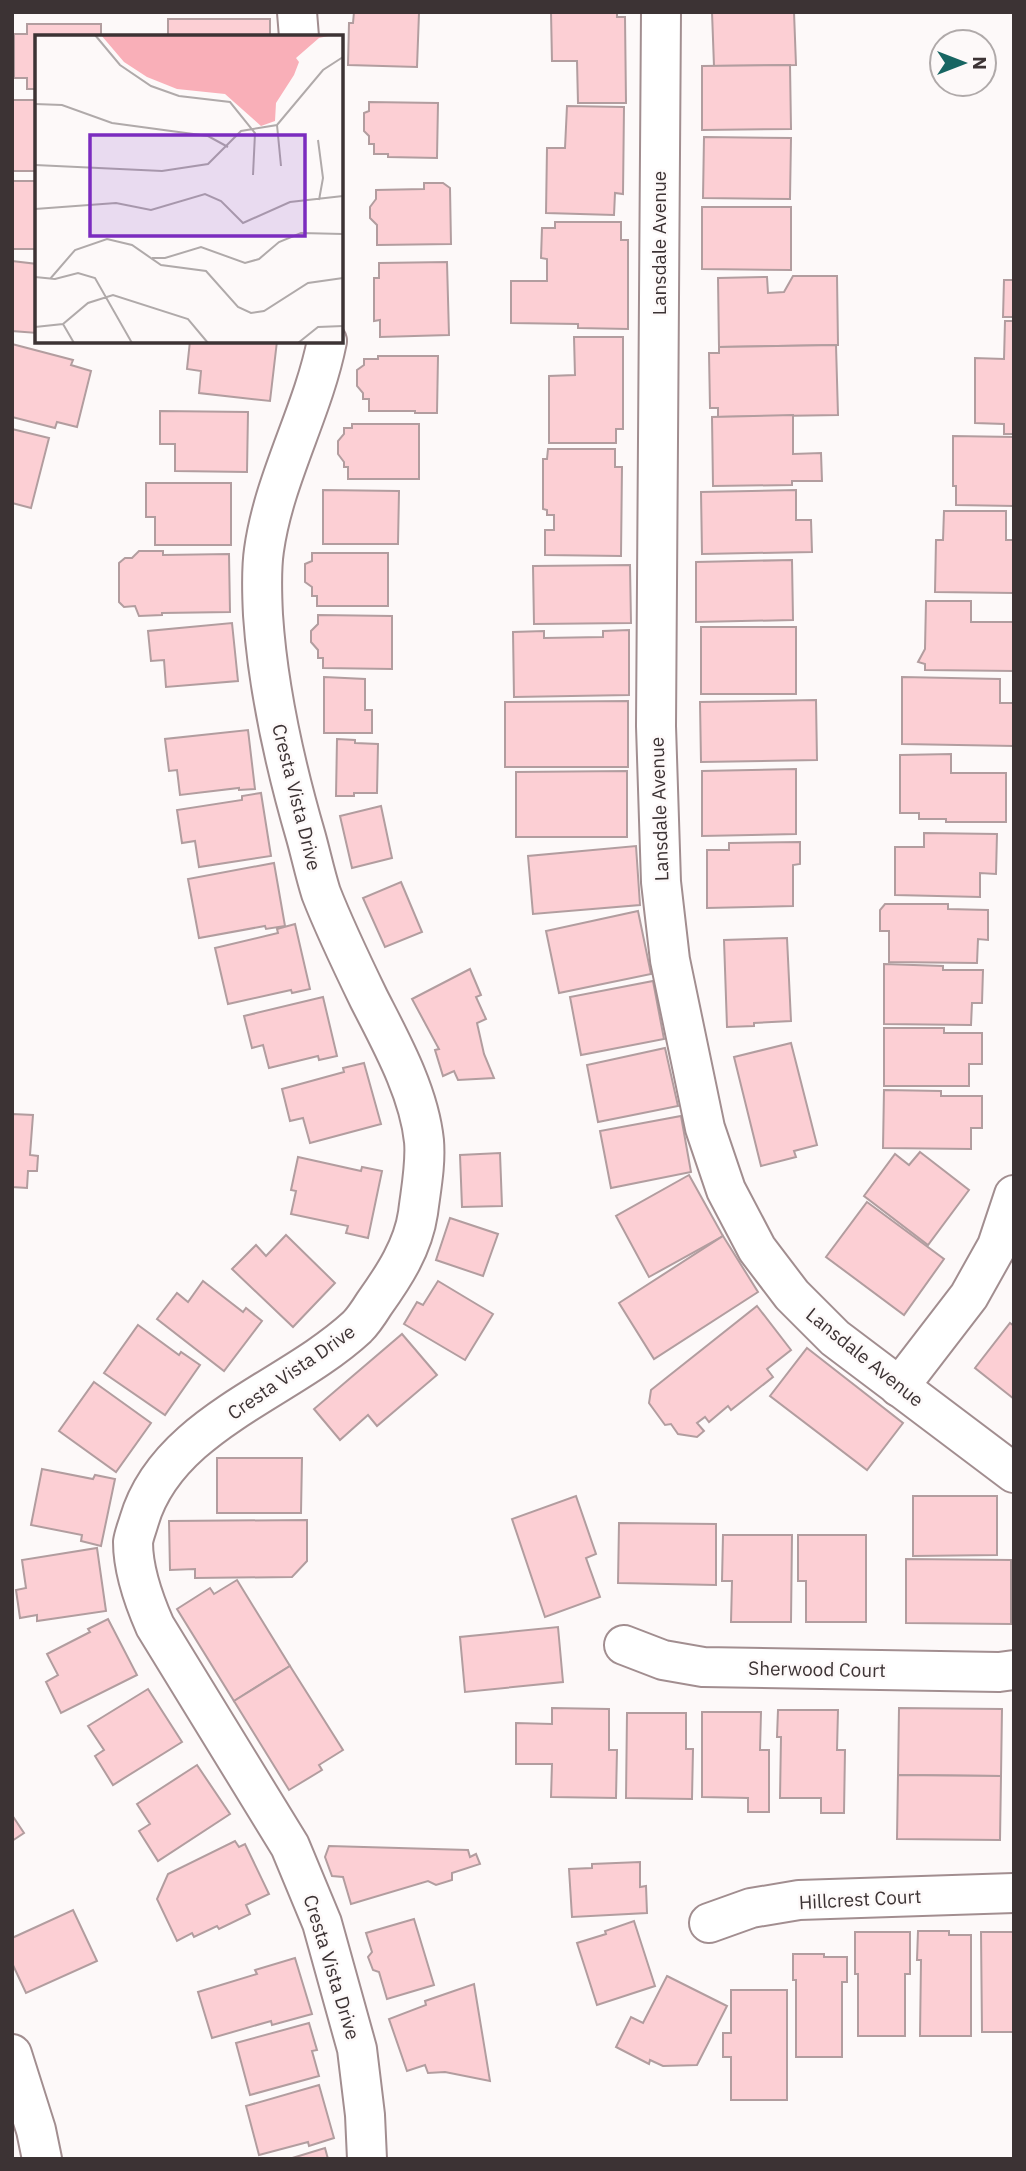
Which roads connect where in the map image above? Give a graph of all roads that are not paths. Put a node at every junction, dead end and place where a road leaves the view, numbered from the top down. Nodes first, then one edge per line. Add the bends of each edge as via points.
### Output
1 (297, 12) edge
2 (661, 12) edge
3 (299, 35) edge
4 (327, 343) edge
5 (1014, 1195) edge
6 (899, 1387) junction
7 (1014, 1473) edge
8 (624, 1645) dead end
9 (1014, 1670) edge
10 (1014, 1893) edge
11 (709, 1923) dead end
12 (12, 2054) edge
13 (42, 2159) edge
14 (367, 2159) edge

1 - 3 street
2 - 6 street, Lansdale Avenue via 656,726 661,882 670,960 705,1128 726,1190 757,1248 792,1295 835,1338
4 - 14 street, Cresta Vista Drive via 321,373 276,495 263,551 263,613 271,685 319,887 397,1054 418,1112 424,1163 416,1223 391,1283 361,1324 199,1435 155,1484 133,1540 144,1601 155,1626 290,1846 322,1923 357,2049
5 - 6 street via 997,1246 969,1296
6 - 7 street, Lansdale Avenue
8 - 9 street, Sherwood Court via 663,1660 703,1667
10 - 11 street, Hillcrest Court via 799,1900 751,1908
12 - 13 street

